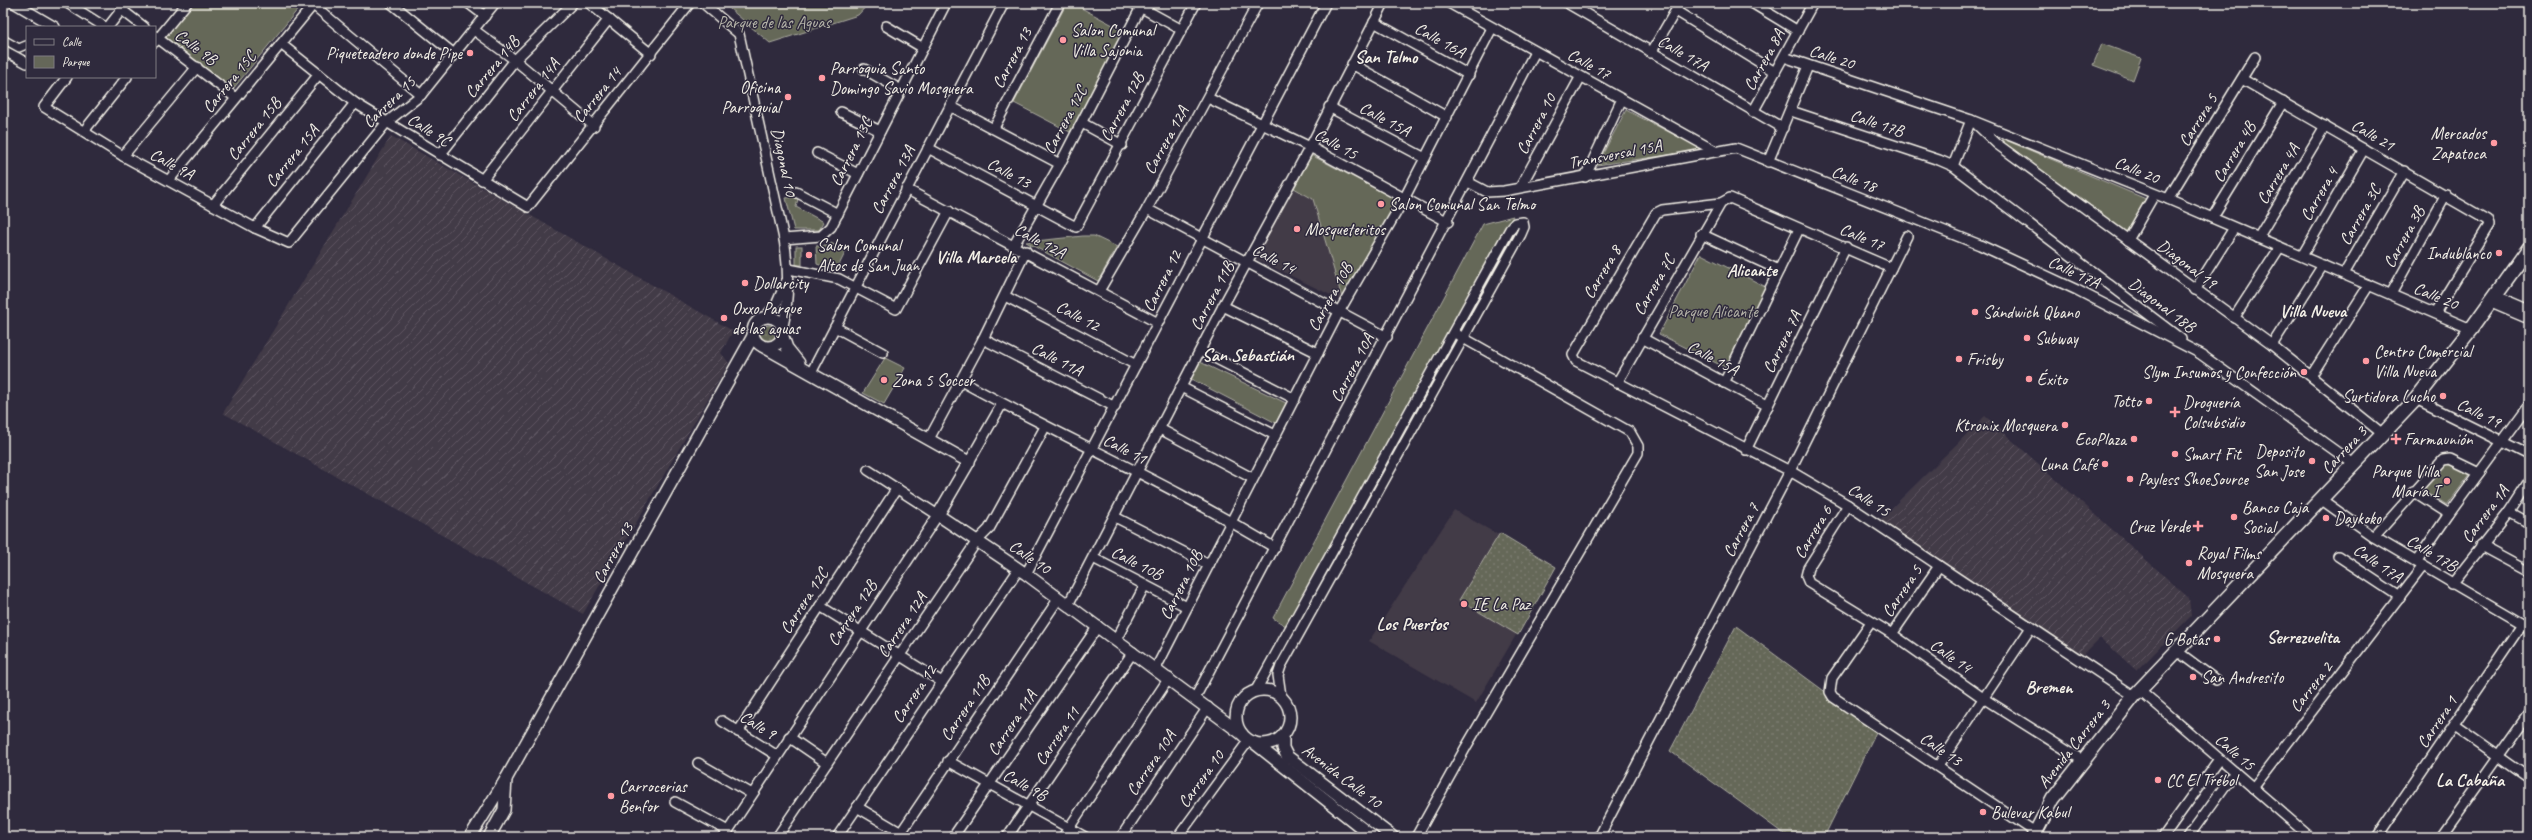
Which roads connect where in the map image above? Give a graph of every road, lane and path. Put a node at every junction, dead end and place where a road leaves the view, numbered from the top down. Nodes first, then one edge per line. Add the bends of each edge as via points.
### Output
1 (14, 3) edge
2 (67, 3) edge
3 (187, 3) edge
4 (390, 3) edge
5 (468, 3) edge
6 (495, 3) edge
7 (573, 3) edge
8 (589, 3) edge
9 (690, 3) edge
10 (703, 3) edge
11 (1004, 3) edge
12 (1060, 3) edge
13 (1196, 3) edge
14 (1258, 3) edge
15 (1326, 3) edge
16 (1384, 3) edge
17 (1448, 3) edge
18 (1567, 3) edge
19 (1752, 3) edge
20 (1813, 3) edge
21 (312, 4) edge
22 (944, 4) edge
23 (1137, 5) edge
24 (125, 7) edge
25 (1678, 7) edge
26 (485, 16) junction
27 (609, 19) junction
28 (1374, 22) junction
29 (53, 26) edge
30 (104, 26) edge
31 (107, 26) edge
32 (143, 26) edge
33 (886, 26) dead end
34 (1492, 28) junction
35 (474, 30) junction
36 (1182, 30) junction
37 (1798, 31) junction
38 (3, 39) edge
39 (156, 39) edge
40 (280, 44) junction
41 (26, 45) edge
42 (922, 48) junction
43 (3, 50) edge
44 (1535, 52) junction
45 (1651, 53) junction
46 (454, 54) junction
47 (651, 54) junction
48 (1784, 57) junction
49 (2255, 57) dead end
50 (515, 60) junction
51 (26, 62) edge
52 (1352, 64) junction
53 (1808, 66) junction
54 (197, 67) junction
55 (864, 70) dead end
56 (1775, 72) junction
57 (319, 74) junction
58 (1469, 74) junction
59 (66, 78) edge
60 (126, 78) edge
61 (1580, 78) junction
62 (2242, 80) junction
63 (901, 90) junction
64 (551, 93) junction
65 (421, 95) junction
66 (236, 98) junction
67 (1208, 98) junction
68 (1621, 101) junction
69 (2283, 102) junction
70 (354, 103) junction
71 (950, 106) junction
72 (1329, 107) junction
73 (1791, 111) junction
74 (841, 112) dead end
75 (1754, 112) junction
76 (1447, 117) junction
77 (1971, 120) junction
78 (387, 122) junction
79 (1082, 123) junction
80 (1261, 123) junction
81 (594, 126) junction
82 (2325, 126) junction
83 (994, 128) junction
84 (1783, 128) junction
85 (84, 131) junction
86 (880, 132) junction
87 (1122, 145) junction
88 (1310, 147) junction
89 (928, 148) junction
90 (2364, 149) junction
91 (1715, 151) junction
92 (817, 153) dead end
93 (440, 155) junction
94 (123, 156) junction
95 (1425, 158) junction
96 (1768, 162) junction
97 (1060, 164) junction
98 (1953, 166) junction
99 (2404, 171) junction
100 (858, 174) junction
101 (1585, 177) junction
102 (169, 180) junction
103 (482, 180) junction
104 (1468, 182) junction
105 (1521, 186) junction
106 (906, 189) junction
107 (796, 192) dead end
108 (2154, 195) junction
109 (2446, 195) junction
110 (1404, 199) junction
111 (2168, 199) junction
112 (1721, 203) junction
113 (213, 205) junction
114 (528, 206) joint
115 (1037, 206) junction
116 (1147, 209) junction
117 (1662, 210) joint
118 (949, 211) junction
119 (838, 214) junction
120 (2212, 218) junction
121 (1448, 222) junction
122 (1929, 225) joint
123 (1076, 227) joint
124 (255, 228) junction
125 (2234, 228) junction
126 (1798, 229) junction
127 (1702, 234) junction
128 (1907, 236) dead end
129 (1202, 238) junction
130 (2258, 238) junction
131 (784, 239) junction
132 (2128, 240) junction
133 (289, 243) joint
134 (1014, 245) junction
135 (1846, 247) junction
136 (2280, 247) junction
137 (2529, 248) edge
138 (1026, 251) junction
139 (2302, 256) junction
140 (1247, 264) junction
141 (2323, 265) junction
142 (1892, 268) junction
143 (1779, 270) junction
144 (789, 272) junction
145 (2344, 274) junction
146 (2369, 285) junction
147 (855, 286) junction
148 (2195, 290) junction
149 (1099, 291) junction
150 (2391, 294) junction
151 (1005, 296) junction
152 (2492, 299) junction
153 (1223, 306) junction
154 (2529, 310) edge
155 (1339, 312) junction
156 (2435, 313) junction
157 (764, 318) junction
158 (2234, 318) junction
159 (2529, 319) edge
160 (1158, 324) junction
161 (835, 327) junction
162 (2471, 329) junction
163 (782, 332) junction
164 (1453, 332) junction
165 (1387, 337) junction
166 (1463, 338) junction
167 (1642, 338) junction
168 (983, 339) junction
169 (755, 342) junction
170 (2272, 345) junction
171 (1201, 351) junction
172 (883, 353) dead end
173 (1318, 353) junction
174 (1573, 355) joint
175 (2203, 355) junction
176 (1136, 365) junction
177 (807, 370) junction
178 (2311, 376) junction
179 (960, 381) junction
180 (1617, 383) junction
181 (1724, 383) junction
182 (1181, 387) junction
183 (1295, 399) junction
184 (2416, 399) junction
185 (1002, 404) junction
186 (2529, 405) edge
187 (1768, 406) junction
188 (1115, 407) junction
189 (1045, 427) junction
190 (1160, 429) junction
191 (1275, 434) junction
192 (2384, 435) junction
193 (929, 439) junction
194 (2502, 442) junction
195 (1092, 450) junction
196 (1746, 450) junction
197 (2529, 455) edge
198 (969, 462) junction
199 (2356, 465) junction
200 (868, 470) dead end
201 (1790, 471) junction
202 (2479, 473) junction
203 (1138, 474) junction
204 (1252, 478) junction
205 (2529, 481) edge
206 (897, 488) junction
207 (2413, 491) junction
208 (2322, 500) junction
209 (1848, 505) junction
210 (2509, 512) junction
211 (2449, 514) junction
212 (938, 515) junction
213 (1115, 517) junction
214 (1232, 521) junction
215 (2529, 522) edge
216 (2374, 537) junction
217 (978, 541) junction
218 (2481, 546) junction
219 (1275, 548) junction
220 (2338, 556) dead end
221 (1093, 558) junction
222 (2420, 564) junction
223 (1209, 565) junction
224 (1939, 566) junction
225 (1023, 572) junction
226 (2529, 572) edge
227 (1806, 576) joint
228 (2452, 584) junction
229 (1146, 585) junction
230 (2400, 597) junction
231 (1059, 598) junction
232 (1068, 605) junction
233 (820, 606) junction
234 (1187, 607) junction
235 (1298, 616) junction
236 (1307, 621) junction
237 (1870, 622) junction
238 (1098, 626) junction
239 (2526, 626) edge
240 (2030, 629) junction
241 (861, 630) junction
242 (1892, 634) junction
243 (1116, 640) junction
244 (2178, 651) junction
245 (1133, 652) junction
246 (901, 655) junction
247 (1156, 668) junction
248 (1169, 678) junction
249 (2216, 680) dead end
250 (942, 682) junction
251 (1256, 690) junction
252 (2137, 693) junction
253 (1281, 696) junction
254 (1195, 698) junction
255 (1983, 698) junction
256 (1208, 707) junction
257 (1237, 708) junction
258 (2529, 713) edge
259 (722, 721) dead end
260 (2454, 725) junction
261 (738, 732) junction
262 (1283, 735) junction
263 (788, 737) junction
264 (1248, 738) junction
265 (776, 755) junction
266 (2499, 757) junction
267 (2219, 759) junction
268 (2082, 760) junction
269 (948, 761) junction
270 (698, 763) dead end
271 (828, 763) junction
272 (1938, 766) junction
273 (2235, 772) junction
274 (2529, 778) edge
275 (506, 779) junction
276 (990, 784) junction
277 (2253, 788) junction
278 (752, 794) junction
279 (675, 802) dead end
280 (1028, 805) junction
281 (857, 807) junction
282 (1069, 828) junction
283 (726, 834) edge
284 (2034, 835) edge
285 (902, 836) edge
286 (470, 837) edge
287 (489, 837) edge
288 (777, 837) edge
289 (837, 837) edge
290 (953, 837) edge
291 (1007, 837) edge
292 (1063, 837) edge
293 (1085, 837) edge
294 (1121, 837) edge
295 (1178, 837) edge
296 (1373, 837) edge
297 (1393, 837) edge
298 (1416, 837) edge
299 (1599, 837) edge
300 (2163, 837) edge
301 (2188, 837) edge
302 (2310, 837) edge
303 (2377, 837) edge
304 (2441, 837) edge

1 - 29 street
2 - 30 street
3 - 39 street
4 - 46 street
5 - 26 street
6 - 26 street, Carrera 15
7 - 50 street, Carrera 14B
8 - 27 street
9 - 47 street, Carrera 14
10 - 131 street, Diagonal 10 via 739,34
11 - 71 street, Carrera 13A
12 - 83 street, Carrera 13
13 - 36 street, Carrera 12B
14 - 67 street, Carrera 12A
15 - 80 street, Carrera 12
16 - 28 street, Carrera 11B
17 - 34 street, Calle 17
18 - 45 street, Calle 17A
19 - 37 street, Calle 20
20 - 37 street, Carrera 8A
21 - 40 street, Carrera 15C
21 - 65 street
22 - 42 street, Carrera 13C
23 - 36 street
23 - 79 street, Carrera 12C
24 - 31 street
24 - 32 street
25 - 45 street
25 - 56 street
26 - 35 street, Carrera 15
27 - 47 street
27 - 64 street, Carrera 14A
28 - 52 street, Carrera 11B
28 - 58 street, Calle 16A
33 - 42 street
34 - 44 street, Calle 17
34 - 58 street, Carrera 10B
35 - 46 street, Carrera 15
35 - 50 street
36 - 87 street, Carrera 12B
37 - 48 street, Carrera 8A
38 - 41 street via 19,48
39 - 54 street, Calle 9B
40 - 57 street, Calle 9C
40 - 66 street, Carrera 15C
42 - 63 street, Carrera 13C
43 - 51 street
44 - 61 street, Calle 17
44 - 104 street, Carrera 10A
45 - 75 street, Calle 17A
46 - 65 street, Carrera 15
47 - 81 street, Carrera 14
48 - 53 street, Calle 20
48 - 56 street, Carrera 8A
49 - 62 street, Carrera 5
50 - 64 street
50 - 93 street, Carrera 14B
52 - 72 street, Carrera 11B
52 - 76 street
53 - 73 street
53 - 77 street, Calle 20
54 - 66 street, Calle 9B
54 - 94 street
55 - 63 street
56 - 75 street, Carrera 8A
57 - 70 street, Calle 9C
57 - 113 street, Carrera 15B
58 - 76 street, Carrera 10B
59 - 85 street, Calle 9A via 44,107
60 - 85 street
61 - 68 street, Calle 17
61 - 105 street, Carrera 10
62 - 69 street, Calle 21
62 - 111 street, Carrera 5
63 - 86 street, Carrera 13C
64 - 81 street
64 - 103 street, Carrera 14A
65 - 78 street, Carrera 15
66 - 102 street, Carrera 15C
67 - 80 street, Calle 15
67 - 116 street, Carrera 12A
68 - 91 street, Calle 17
68 - 101 street
69 - 82 street, Calle 21
69 - 120 street, Carrera 4B
70 - 78 street, Calle 9C
70 - 124 street, Carrera 15A
71 - 83 street
71 - 89 street, Carrera 13A
72 - 88 street, Carrera 11B
72 - 95 street, Calle 15A
73 - 84 street
73 - 98 street, Calle 17B
74 - 86 street
75 - 84 street, Calle 17A
76 - 95 street, Carrera 10B
77 - 98 street
77 - 108 street, Calle 20
77 - 132 street, Diagonal 19 via 1997,144
78 - 93 street, Calle 9C
78 - 133 street, Carrera 15
79 - 87 street
79 - 97 street, Carrera 12C
80 - 88 street, Calle 15
80 - 129 street, Carrera 12
81 - 114 street, Carrera 14
82 - 90 street, Calle 21
82 - 130 street, Carrera 4A
83 - 97 street
84 - 96 street
85 - 94 street, Calle 9A
86 - 100 street, Carrera 13C
87 - 123 street, Carrera 12B
88 - 110 street, Calle 15
88 - 140 street, Carrera 11B
89 - 106 street, Carrera 13A
89 - 115 street, Calle 13
90 - 99 street, Calle 21
90 - 139 street, Carrera 4
91 - 96 street, Transversal 15A via 1736,148
91 - 101 street, Transversal 15A
92 - 100 street
93 - 103 street, Calle 9C
94 - 102 street, Calle 9A
95 - 110 street, Carrera 10B
96 - 122 street, Calle 18
97 - 115 street, Carrera 12C
98 - 175 street, Diagonal 18B
99 - 109 street, Calle 21
99 - 145 street, Carrera 3C
100 - 119 street, Carrera 13C
101 - 105 street, Transversal 15A
102 - 113 street, Calle 9A
103 - 114 street, Calle 9C
104 - 105 street, Transversal 15A via 1487,192
104 - 121 street, Carrera 10A
106 - 118 street, Calle 12A
106 - 147 street, Carrera 13A
107 - 119 street
108 - 111 street, Calle 20
108 - 132 street
109 - 150 street, Carrera 3B
109 - 156 street, Calle 21 via 2487,220 2489,225
110 - 121 street, Calle 15
110 - 155 street, Carrera 10B
111 - 120 street, Calle 20
112 - 117 street, Calle 17
112 - 126 street, Calle 17 via 1730,198
112 - 127 street, Carrera 7C
113 - 124 street, Calle 9A
115 - 123 street, Calle 13
115 - 134 street, Carrera 12C
116 - 129 street, Calle 14
116 - 149 street, Carrera 12A
117 - 174 street, Carrera 8 via 1656,213
118 - 134 street, Calle 12A
118 - 147 street via 896,308
119 - 131 street, Carrera 13C via 827,233 821,236
120 - 125 street, Calle 20
121 - 165 street, Carrera 10A
122 - 175 street, Calle 17A via 1980,245 2077,290
124 - 133 street, Calle 9A
125 - 130 street, Calle 20
125 - 148 street
126 - 135 street, Calle 17
126 - 143 street
127 - 143 street
127 - 167 street, Carrera 7C
128 - 142 street, Carrera 7
129 - 140 street, Calle 14
129 - 160 street, Carrera 12
130 - 136 street, Calle 20
131 - 144 street, Diagonal 10
132 - 148 street, Diagonal 19
134 - 138 street, Calle 12A
135 - 142 street, Calle 17
135 - 187 street, Carrera 7A
136 - 139 street, Calle 20
136 - 158 street
137 - 152 main road, Carrera 3
138 - 149 street, Calle 12A
138 - 151 street
139 - 141 street, Calle 20
140 - 153 street, Carrera 11B
140 - 155 street, Calle 14
141 - 145 street, Calle 20
141 - 170 street
142 - 201 street, Carrera 7
143 - 181 street
144 - 147 street via 818,273
144 - 157 street via 776,305
144 - 163 street, Diagonal 10 via 788,308
145 - 146 street, Calle 20
146 - 150 street, Calle 20
146 - 178 street
147 - 161 street, Carrera 13A
148 - 158 street, Diagonal 19
149 - 160 street, Calle 12A
150 - 156 street, Calle 20
151 - 168 street
151 - 176 street, Calle 12
152 - 154 street
152 - 159 street
152 - 162 main road, Carrera 3
153 - 171 street, Carrera 11B
153 - 173 street
155 - 165 street, Calle 14
155 - 173 street, Carrera 10B
156 - 162 street, Calle 20
157 - 163 street via 776,320
157 - 169 street via 756,323
158 - 170 street, Diagonal 19
160 - 176 street, Carrera 12
161 - 172 street
161 - 177 street, Carrera 13A
162 - 184 main road, Carrera 3
163 - 169 street via 777,344 773,346
163 - 177 street via 787,348
164 - 166 street
164 - 166 street via 1510,229 1515,223 1523,222 1521,234
164 - 235 street
165 - 219 street, Carrera 10A
166 - 236 street
166 - 298 street via 1630,432 1638,446 1634,460 1488,708
167 - 180 street, Carrera 7C
167 - 181 street, Calle 15A
168 - 179 street
168 - 188 street, Calle 11A
169 - 177 street
169 - 275 street, Carrera 13
170 - 178 street, Diagonal 19
171 - 182 street, Carrera 11B
171 - 183 street
173 - 183 street, Carrera 10B
174 - 180 street, Calle 15 via 1576,361
175 - 199 street, Diagonal 18B
176 - 188 street, Carrera 12
177 - 193 street
178 - 192 street, Diagonal 19
179 - 185 street, Calle 11
179 - 193 street
180 - 196 street, Calle 15
181 - 187 street, Calle 15A
182 - 190 street, Carrera 11B
182 - 191 street
183 - 191 street, Carrera 10B
184 - 192 main road, Carrera 3
184 - 194 street, Calle 19
185 - 189 street, Calle 11
185 - 198 street, Carrera 12B
186 - 194 street, Carrera 2
187 - 196 street, Carrera 7A
188 - 195 street, Carrera 12
189 - 195 street, Calle 11
189 - 217 street, Carrera 12A via 989,529
190 - 203 street, Carrera 11B
190 - 204 street
191 - 204 street, Carrera 10B
192 - 199 main road, Carrera 3
193 - 198 street
194 - 197 street, Calle 19
194 - 202 street, Carrera 2
195 - 203 street, Calle 11
195 - 225 street, Carrera 12
196 - 201 street, Calle 15
198 - 212 street, Carrera 12B
199 - 208 main road, Carrera 3
200 - 206 street, Calle 10
201 - 209 street, Calle 15
201 - 299 street, Carrera 7
202 - 207 street via 2446,459
202 - 211 street, Carrera 2
203 - 213 street, Carrera 11B
203 - 214 street, Calle 11
204 - 214 street, Carrera 10B
205 - 210 street, Carrera 1A
206 - 212 street, Calle 10
206 - 233 street, Carrera 12C
207 - 211 street
207 - 216 street
208 - 216 street, Calle 17B
208 - 244 main road, Carrera 3
209 - 224 street, Calle 15
209 - 227 street, Carrera 6 via 1808,568
210 - 215 street
210 - 218 street, Carrera 1A
211 - 222 street, Carrera 2
212 - 217 street, Calle 10
212 - 241 street, Carrera 12B
213 - 221 street, Carrera 11B
213 - 223 street
214 - 219 street, Calle 11
214 - 223 street, Carrera 10B
216 - 222 street, Calle 17B
217 - 225 street, Calle 10
217 - 246 street, Carrera 12A
218 - 226 street
218 - 228 street, Carrera 1A
219 - 254 street, Carrera 10A
220 - 230 street, Calle 17A
221 - 229 street, Calle 10B
221 - 232 street, Carrera 11B
222 - 228 street, Calle 17B
222 - 230 street, Carrera 2
223 - 234 street, Carrera 10B
224 - 240 street, Calle 15
224 - 242 street, Carrera 5
225 - 231 street, Calle 10
225 - 250 street, Carrera 12
227 - 237 street, Calle 14 via 1814,588
228 - 239 street, Calle 17B
229 - 234 street, Calle 10B
229 - 243 street
230 - 277 street, Carrera 2
231 - 232 street, Calle 10
231 - 269 street, Carrera 11B
232 - 238 street, Calle 10
233 - 241 street
233 - 261 street, Carrera 12C
234 - 247 street, Carrera 10B
235 - 236 street
235 - 251 street
236 - 253 street via 1281,666 1278,675
237 - 242 street, Calle 14
237 - 272 street, Calle 13 via 1832,678 1830,692 1833,697
238 - 243 street, Calle 10
238 - 276 street, Carrera 11A
239 - 260 street, Carrera 1
240 - 252 street, Calle 15
240 - 255 street
241 - 246 street
241 - 263 street, Carrera 12B
242 - 255 street, Calle 14
243 - 245 street, Calle 10
244 - 249 street
244 - 252 main road, Carrera 3
245 - 247 street, Calle 10
245 - 280 street, Carrera 11
246 - 250 street
246 - 271 street, Carrera 12A
247 - 248 street, Calle 10
248 - 254 street, Avenida Calle 10
248 - 282 street
250 - 281 street, Carrera 12
251 - 253 street via 1265,690
251 - 257 street via 1248,694
252 - 267 street, Calle 15
252 - 268 main road, Avenida Carrera 3
253 - 262 street via 1290,711 1288,728
254 - 256 street, Avenida Calle 10
255 - 268 street, Calle 14
255 - 272 street
256 - 257 street, Avenida Calle 10 via 1231,710
256 - 264 street, Avenida Calle 10
256 - 294 street, Carrera 10A
257 - 264 street via 1237,726
258 - 266 street
259 - 261 street, Calle 9
260 - 266 street
260 - 303 street, Carrera 1
261 - 265 street, Calle 9
262 - 264 street via 1269,743
262 - 297 street, Avenida Calle 10 via 1283,748 1287,756
263 - 265 street, Carrera 12B
263 - 271 street
264 - 295 street, Carrera 10
264 - 296 street, Avenida Calle 10
265 - 278 street, Carrera 12B
266 - 274 street
266 - 304 street
267 - 273 street, Calle 15
267 - 300 street
268 - 284 main road, Avenida Carrera 3 via 2053,799
269 - 276 street, Calle 9B
269 - 285 street, Carrera 11B
270 - 278 street
271 - 288 street, Carrera 12A
272 - 284 street, Calle 13
273 - 277 street, Calle 15
273 - 301 street
275 - 286 street, Carrera 13
275 - 287 street, Carrera 13 via 504,810
276 - 280 street, Calle 9B
276 - 290 street, Carrera 11A
277 - 302 street, Calle 15
278 - 283 street, Carrera 12B
279 - 283 street
280 - 282 street, Calle 9B
280 - 291 street, Carrera 11
281 - 285 street
281 - 289 street, Carrera 12
282 - 292 street
282 - 293 street, Calle 9B

